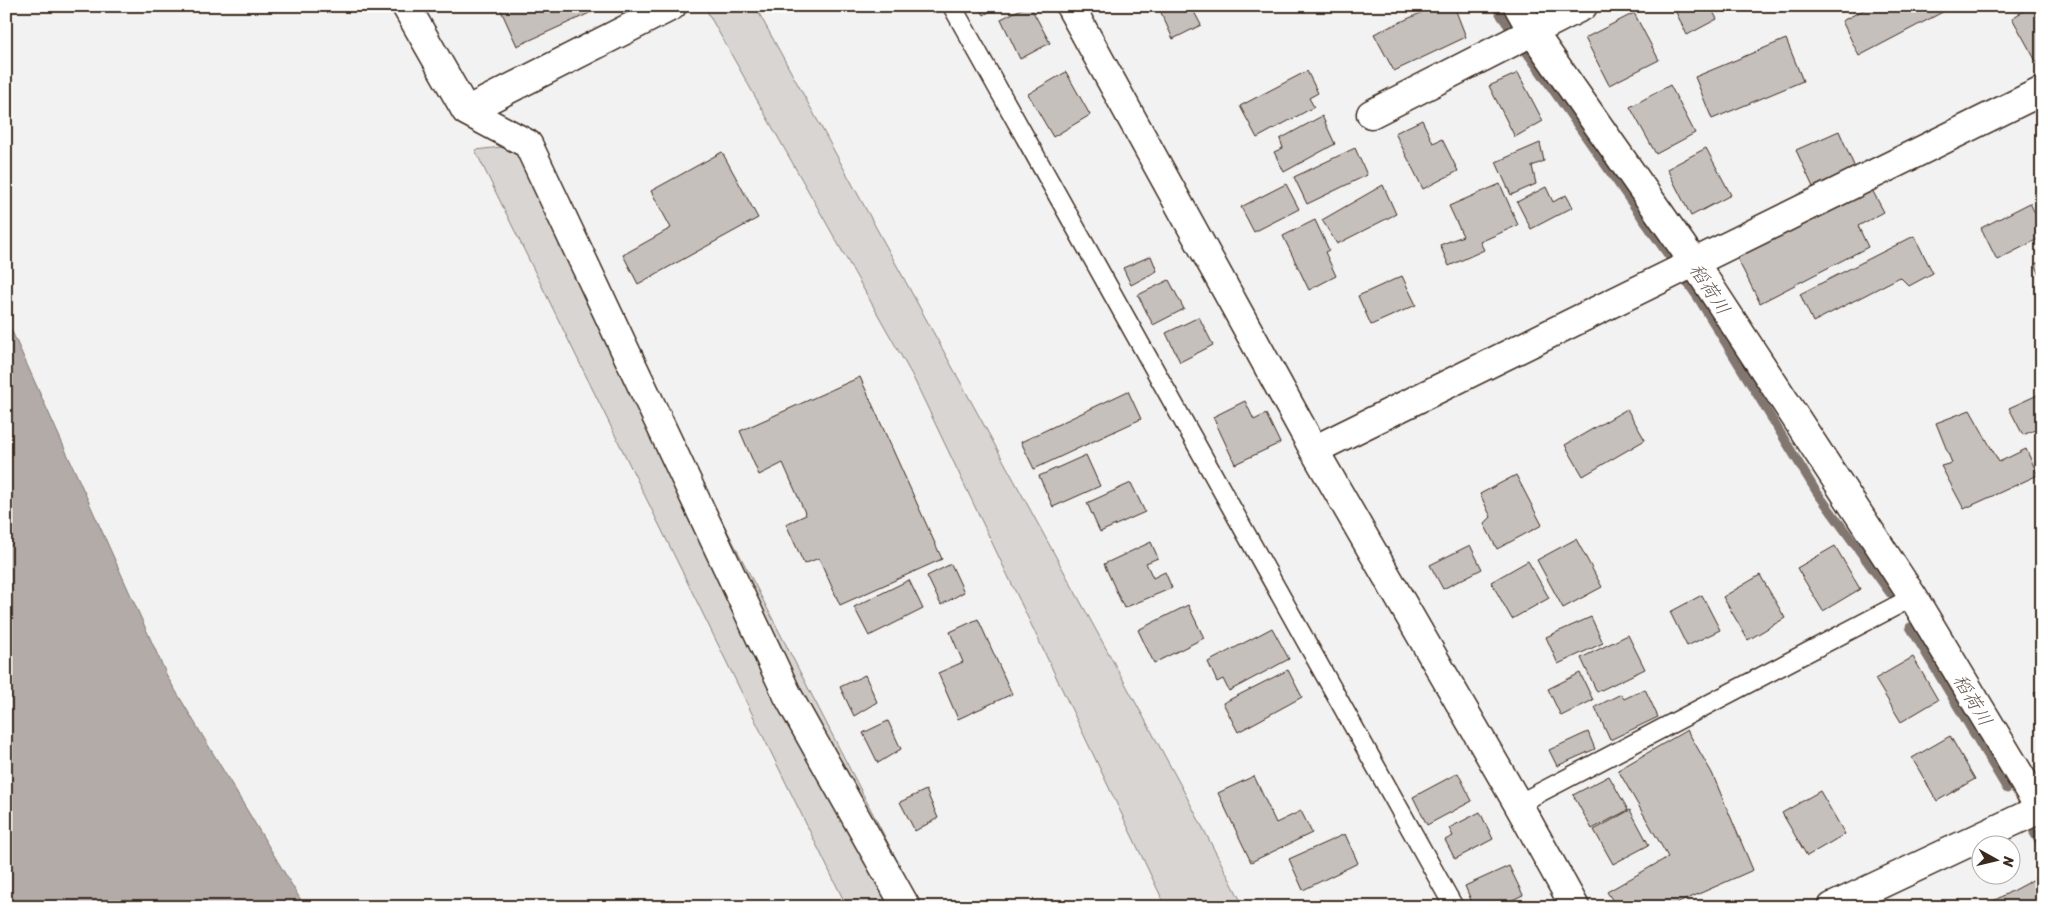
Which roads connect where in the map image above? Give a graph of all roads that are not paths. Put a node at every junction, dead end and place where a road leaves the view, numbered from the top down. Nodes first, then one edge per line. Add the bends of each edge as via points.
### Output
1 (406, 6) edge
2 (672, 6) edge
3 (952, 6) edge
4 (1070, 6) edge
5 (1518, 6) edge
6 (1583, 6) edge
7 (1532, 31) junction
8 (2042, 91) edge
9 (466, 111) junction
10 (1371, 114) dead end
11 (1694, 264) junction
12 (1314, 450) junction
13 (1912, 597) junction
14 (1518, 804) junction
15 (2041, 810) edge
16 (906, 907) edge
17 (1454, 907) edge
18 (1575, 907) edge
19 (1832, 907) edge

1 - 9 street
2 - 9 street
3 - 17 lane
4 - 12 street
5 - 7 street
6 - 7 street
7 - 10 street
7 - 11 street
8 - 11 street
9 - 16 street via 528,144 788,696
11 - 12 street
11 - 13 street
12 - 14 street
13 - 14 lane
13 - 15 street
14 - 18 street
15 - 19 street

